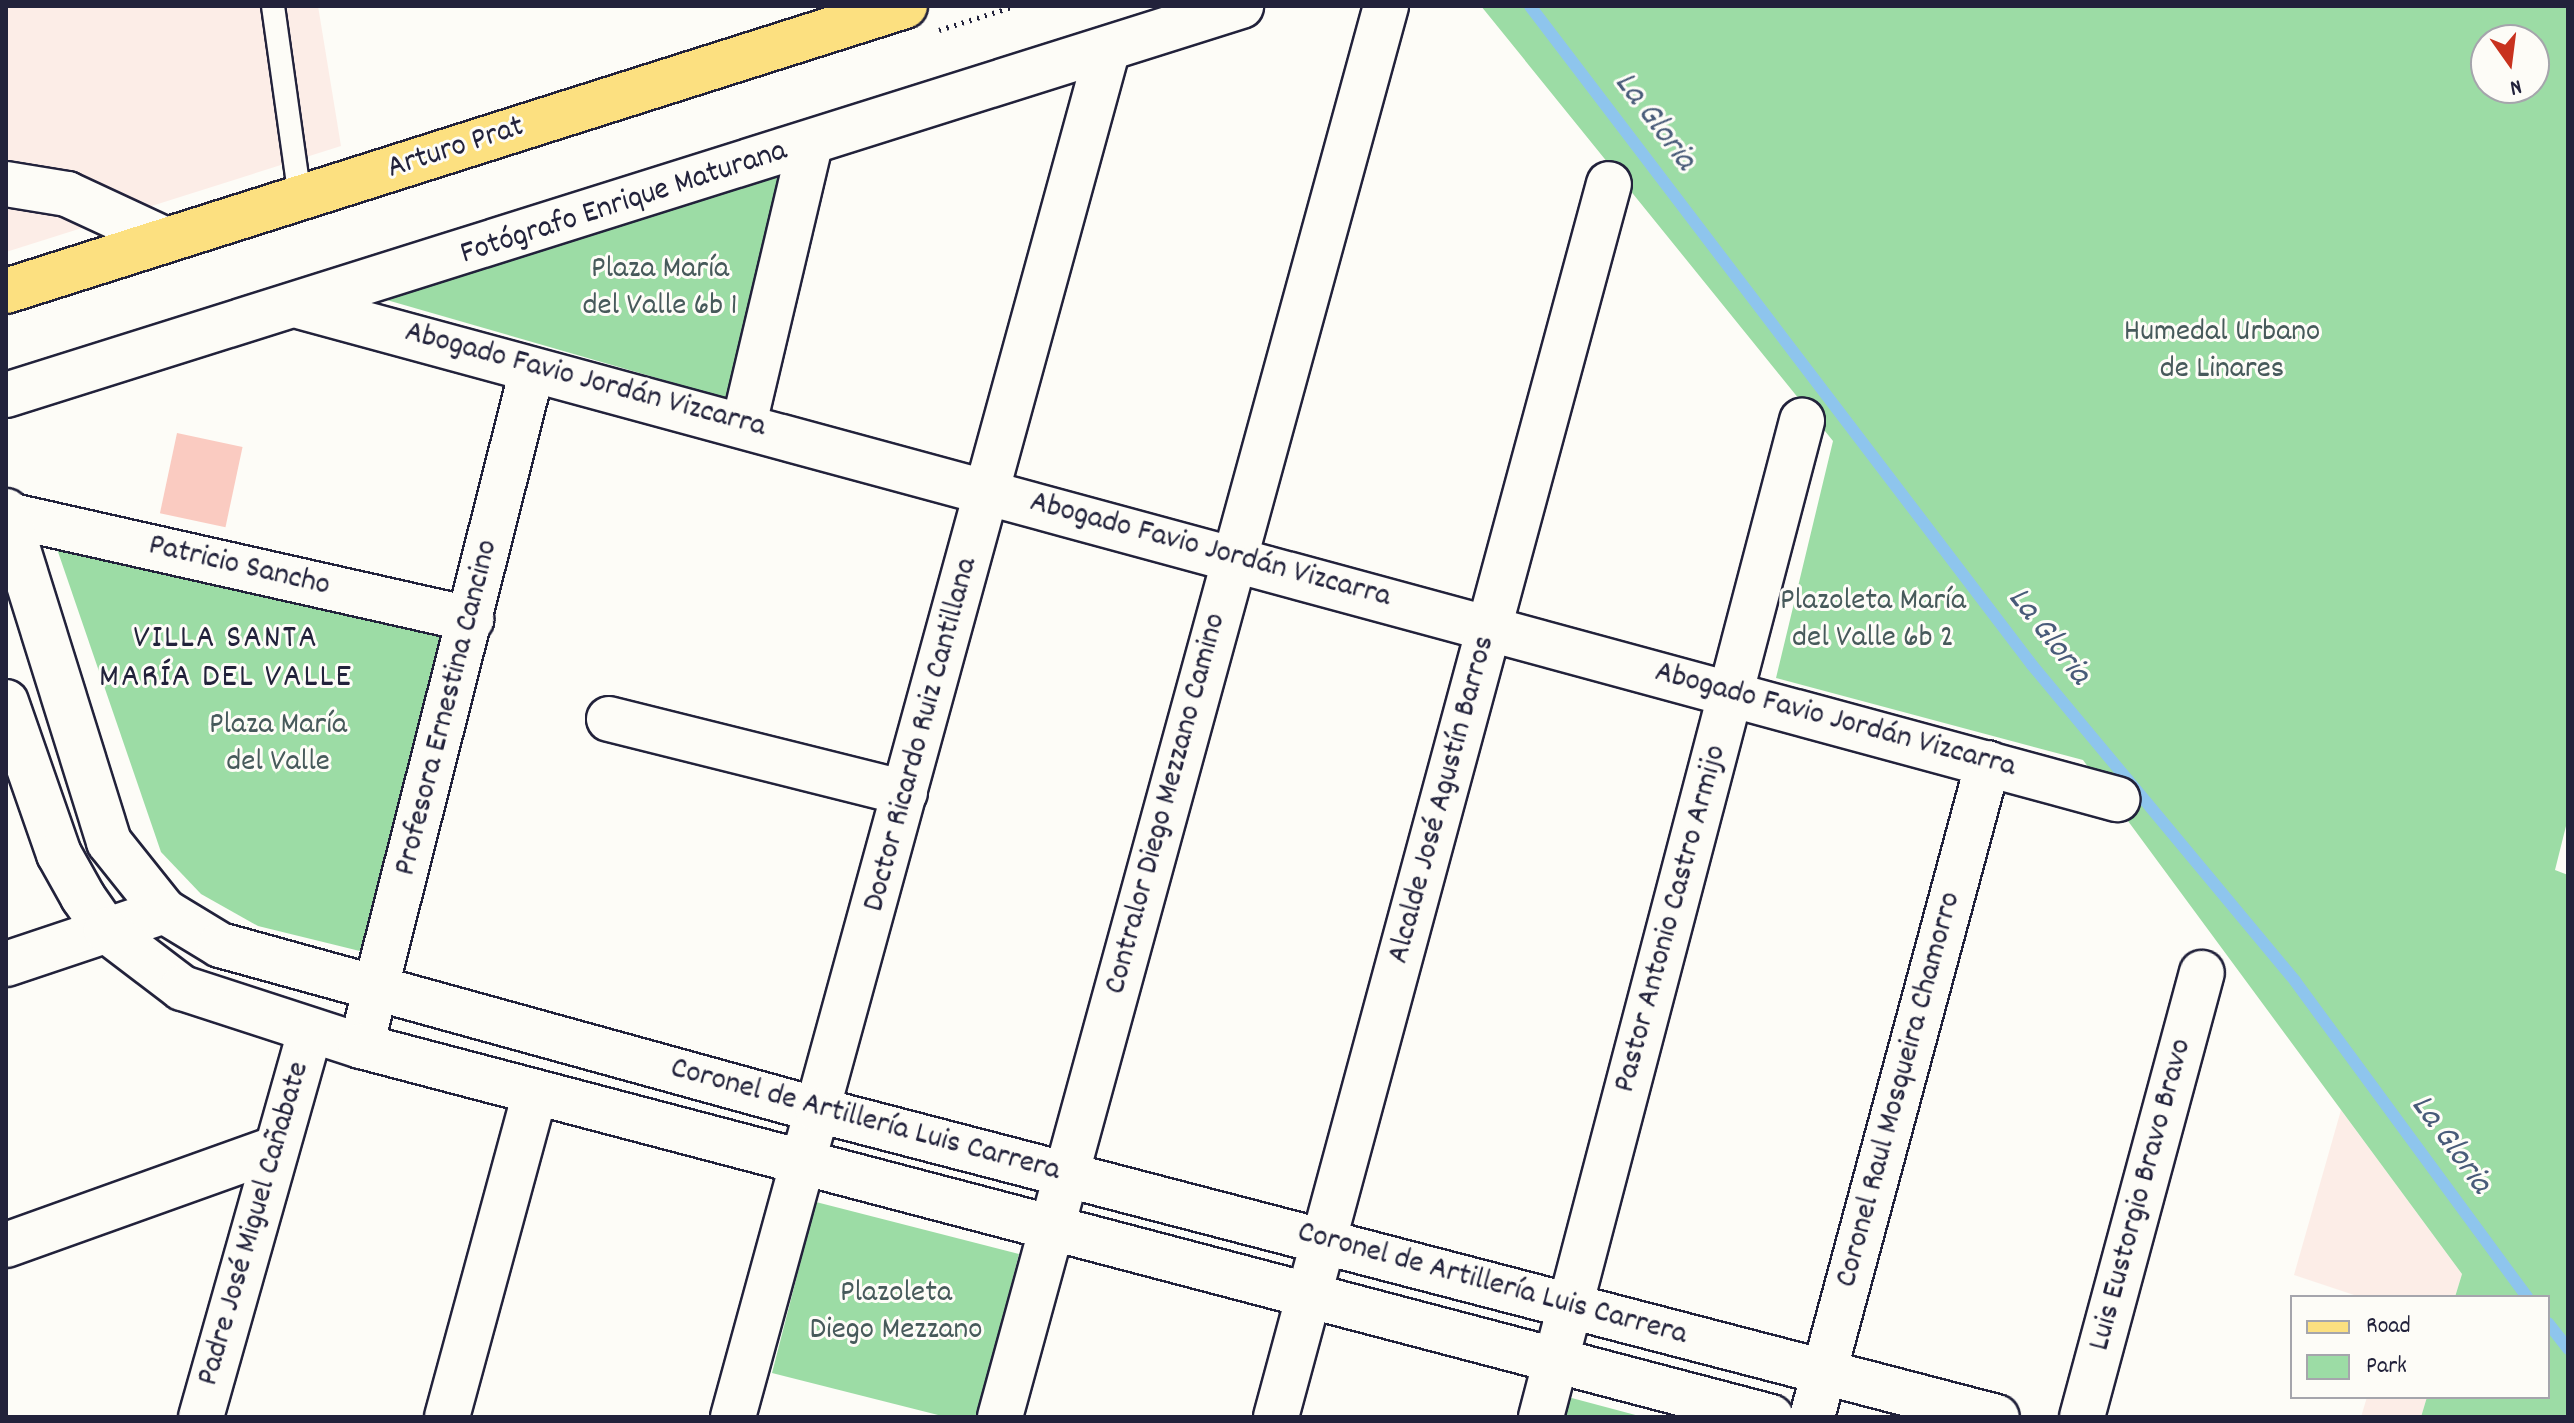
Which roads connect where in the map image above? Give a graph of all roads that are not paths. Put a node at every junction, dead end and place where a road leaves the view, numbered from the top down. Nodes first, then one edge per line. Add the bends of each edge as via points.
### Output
1 (273, 6) edge
2 (905, 6) edge
3 (1241, 6) edge
4 (1386, 6) edge
5 (1107, 52) junction
6 (810, 144) junction
7 (6, 184) edge
8 (1609, 184) dead end
9 (300, 198) junction
10 (166, 240) junction
11 (6, 291) edge
12 (302, 307) junction
13 (532, 370) junction
14 (6, 395) edge
15 (1802, 421) dead end
16 (744, 424) junction
17 (989, 491) junction
18 (7, 513) edge
19 (1234, 558) junction
20 (471, 619) junction
21 (1490, 627) junction
22 (1731, 693) junction
23 (6, 702) edge
24 (609, 719) dead end
25 (1988, 763) junction
26 (905, 793) junction
27 (2117, 799) dead end
28 (164, 911) junction
29 (106, 930) junction
30 (6, 964) edge
31 (2202, 973) dead end
32 (377, 990) junction
33 (310, 1031) junction
34 (361, 1046) junction
35 (535, 1093) junction
36 (818, 1110) junction
37 (271, 1150) junction
38 (803, 1163) junction
39 (1067, 1175) junction
40 (1052, 1228) junction
41 (1321, 1241) junction
42 (6, 1245) edge
43 (1308, 1296) junction
44 (1570, 1305) junction
45 (1555, 1360) junction
46 (1824, 1372) junction
47 (201, 1417) edge
48 (447, 1417) edge
49 (733, 1417) edge
50 (1000, 1417) edge
51 (1276, 1417) edge
52 (1541, 1417) edge
53 (1771, 1417) edge
54 (1812, 1417) edge
55 (1997, 1417) edge
56 (2082, 1417) edge

1 - 9 lane
2 - 9 main road, Arturo Prat
3 - 5 street, Fotógrafo Enrique Maturana
4 - 19 street, Contralor Diego Mezzano Camino
5 - 6 street, Fotógrafo Enrique Maturana
5 - 17 street, Doctor Ricardo Ruiz Cantillana
6 - 12 street, Fotógrafo Enrique Maturana
6 - 16 street
7 - 10 street via 67,194
8 - 21 street, Alcalde José Agustín Barros
9 - 10 main road, Arturo Prat
10 - 11 main road, Arturo Prat
12 - 13 street, Abogado Favio Jordán Vizcarra
12 - 14 street, Fotógrafo Enrique Maturana via 263,311
13 - 16 street, Abogado Favio Jordán Vizcarra
13 - 20 street, Profesora Ernestina Cancino
15 - 22 street, Pastor Antonio Castro Armijo
16 - 17 street, Abogado Favio Jordán Vizcarra
17 - 19 street, Abogado Favio Jordán Vizcarra
17 - 26 street, Doctor Ricardo Ruiz Cantillana
18 - 20 street, Patricio Sancho
18 - 28 street, Coronel de Artillería Luis Carrera via 99,816 123,866
19 - 21 street, Abogado Favio Jordán Vizcarra
19 - 39 street, Contralor Diego Mezzano Camino
20 - 32 street, Profesora Ernestina Cancino
21 - 22 street, Abogado Favio Jordán Vizcarra
21 - 41 street, Alcalde José Agustín Barros
22 - 25 street, Abogado Favio Jordán Vizcarra
22 - 44 street, Pastor Antonio Castro Armijo
23 - 29 street, Coronel de Artillería Luis Carrera via 59,854
24 - 26 street
25 - 27 street, Abogado Favio Jordán Vizcarra
25 - 46 street, Coronel Raul Mosqueira Chamorro
26 - 36 street, Doctor Ricardo Ruiz Cantillana
28 - 29 street
28 - 32 street, Coronel de Artillería Luis Carrera via 220,945
29 - 30 street
29 - 33 street, Coronel de Artillería Luis Carrera via 182,988
31 - 56 street, Luis Eustorgio Bravo Bravo
32 - 34 street, Profesora Ernestina Cancino
32 - 36 street, Coronel de Artillería Luis Carrera
33 - 34 street, Coronel de Artillería Luis Carrera
33 - 37 street, Padre José Miguel Cañabate
34 - 35 street, Coronel de Artillería Luis Carrera
35 - 38 street, Coronel de Artillería Luis Carrera
35 - 48 street
36 - 38 street, Doctor Ricardo Ruiz Cantillana
36 - 39 street, Coronel de Artillería Luis Carrera
37 - 42 street
37 - 47 street, Padre José Miguel Cañabate
38 - 40 street, Coronel de Artillería Luis Carrera
38 - 49 street, Doctor Ricardo Ruiz Cantillana
39 - 40 street, Contralor Diego Mezzano Camino
39 - 41 street, Coronel de Artillería Luis Carrera
40 - 43 street, Coronel de Artillería Luis Carrera
40 - 50 street, Contralor Diego Mezzano Camino
41 - 43 street, Alcalde José Agustín Barros
41 - 44 street, Coronel de Artillería Luis Carrera
43 - 45 street, Coronel de Artillería Luis Carrera
43 - 51 street, Alcalde José Agustín Barros
44 - 45 street, Pastor Antonio Castro Armijo
44 - 46 street, Coronel de Artillería Luis Carrera
45 - 52 street, Pastor Antonio Castro Armijo
45 - 53 street, Coronel de Artillería Luis Carrera
46 - 54 street, Coronel Raul Mosqueira Chamorro
46 - 55 street, Coronel de Artillería Luis Carrera

